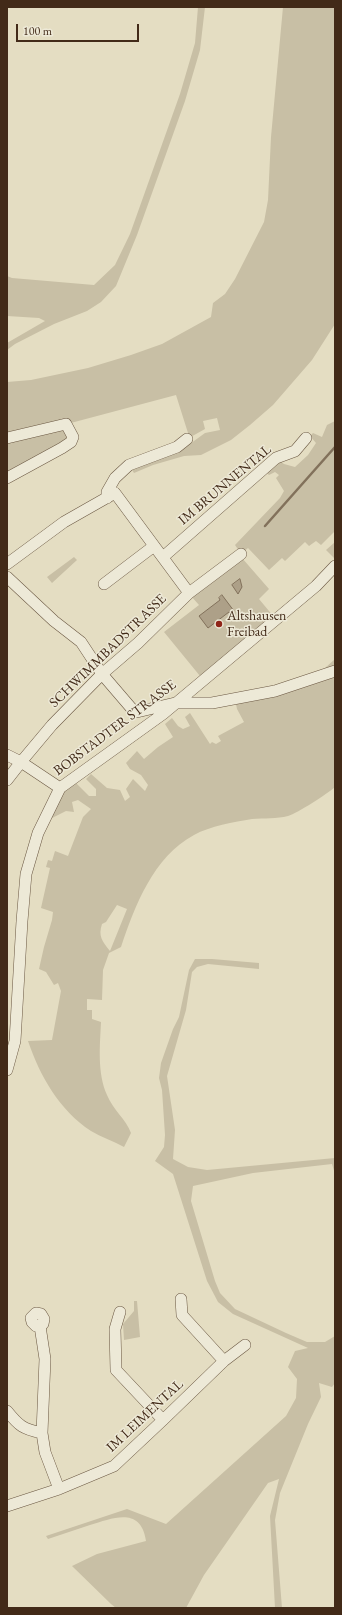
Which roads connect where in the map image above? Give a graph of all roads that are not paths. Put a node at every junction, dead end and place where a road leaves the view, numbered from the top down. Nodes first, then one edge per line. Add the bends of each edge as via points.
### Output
1 (7, 438) edge
2 (306, 438) dead end
3 (187, 439) dead end
4 (7, 478) edge
5 (111, 496) junction
6 (154, 546) junction
7 (241, 554) dead end
8 (163, 557) junction
9 (7, 564) edge
10 (335, 566) edge
11 (335, 571) edge
12 (7, 577) edge
13 (323, 578) junction
14 (104, 584) dead end
15 (189, 593) junction
16 (335, 671) edge
17 (102, 674) junction
18 (175, 704) junction
19 (7, 755) edge
20 (21, 762) junction
21 (7, 780) edge
22 (60, 788) junction
23 (7, 1070) edge
24 (181, 1299) dead end
25 (120, 1312) dead end
26 (40, 1326) dead end
27 (245, 1345) dead end
28 (224, 1361) junction
29 (7, 1411) edge
30 (163, 1420) junction
31 (42, 1433) junction
32 (59, 1489) junction
33 (8, 1505) edge

1 - 4 street via 66,424 73,437 71,442
2 - 8 street, IM BRUNNENTAL via 295,451 276,458
3 - 5 street via 177,447 129,465 112,482 107,492
5 - 6 street
5 - 9 street via 64,522
6 - 8 street
6 - 14 street
7 - 15 street, SCHWIMMBADSTRASSE
8 - 15 street
10 - 13 street, BOBSTADTER STRASSE
11 - 13 street
12 - 17 street via 54,621 81,642
13 - 18 street, BOBSTADTER STRASSE
15 - 17 street, SCHWIMMBADSTRASSE
16 - 18 street via 275,691 212,703
17 - 18 street via 137,712
17 - 20 street, SCHWIMMBADSTRASSE via 52,725
18 - 22 street, BOBSTADTER STRASSE
19 - 20 street
20 - 21 street, SCHWIMMBADSTRASSE
20 - 22 street
22 - 23 street, BOBSTADTER STRASSE via 38,833 26,874 15,1041
24 - 28 street via 182,1315
25 - 30 street via 115,1328 116,1370
26 - 31 street via 45,1359
27 - 28 street, IM LEIMENTAL
28 - 30 street, IM LEIMENTAL
29 - 31 street via 26,1430
30 - 32 street, IM LEIMENTAL via 114,1466
31 - 32 street via 45,1452
32 - 33 street, IM LEIMENTAL

